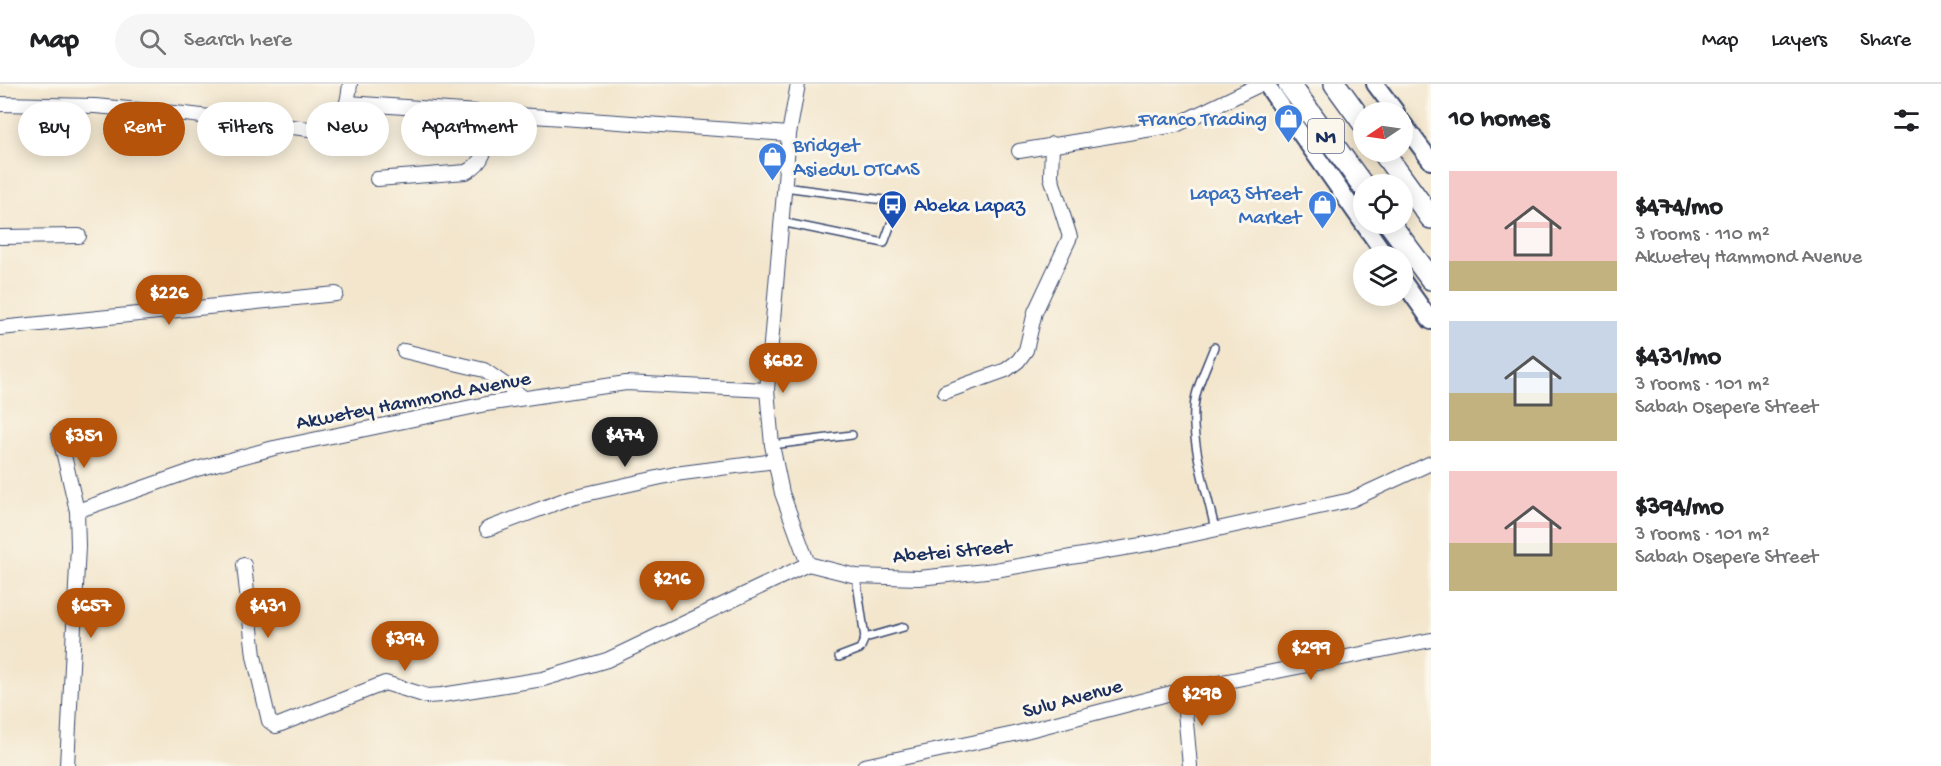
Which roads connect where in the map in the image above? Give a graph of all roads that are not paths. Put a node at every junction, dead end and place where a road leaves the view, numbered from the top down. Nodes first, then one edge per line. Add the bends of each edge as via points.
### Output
1 (350, 84) edge
2 (798, 84) edge
3 (1261, 84) edge
4 (1266, 84) edge
5 (1289, 84) edge
6 (1335, 84) edge
7 (1375, 84) edge
8 (348, 102) edge
9 (1388, 102) edge
10 (0, 104) edge
11 (1353, 109) edge
12 (537, 118) edge
13 (306, 129) edge
14 (789, 134) junction
15 (1413, 137) edge
16 (1052, 144) junction
17 (1019, 151) dead end
18 (483, 156) edge
19 (1431, 161) edge
20 (1390, 162) edge
21 (1355, 174) edge
22 (377, 179) dead end
23 (784, 187) junction
24 (1431, 218) edge
25 (781, 222) junction
26 (1397, 234) edge
27 (79, 236) dead end
28 (0, 237) edge
29 (1379, 246) edge
30 (1431, 279) edge
31 (336, 294) dead end
32 (1413, 296) edge
33 (1431, 321) edge
34 (0, 328) edge
35 (1214, 347) dead end
36 (404, 351) dead end
37 (767, 390) junction
38 (945, 392) dead end
39 (524, 398) junction
40 (59, 434) dead end
41 (852, 435) dead end
42 (772, 445) junction
43 (775, 461) junction
44 (1431, 463) edge
45 (77, 511) junction
46 (487, 529) dead end
47 (1215, 529) junction
48 (808, 564) junction
49 (244, 565) dead end
50 (856, 576) junction
51 (904, 627) dead end
52 (865, 638) junction
53 (1431, 640) edge
54 (839, 657) dead end
55 (1183, 690) junction
56 (67, 766) edge
57 (864, 766) edge
58 (1190, 766) edge

1 - 8 street
2 - 14 street
3 - 16 street via 1176,125
4 - 29 street
5 - 21 highway, N1
6 - 11 highway, N1
7 - 9 street
10 - 13 street via 94,106
12 - 14 street
14 - 23 street
15 - 19 street
16 - 17 street
16 - 38 street via 1051,177 1070,237 1035,312 1026,350 1006,370
18 - 22 street via 466,172
20 - 24 highway
23 - 25 street
23 - 25 lane via 899,202 884,243
25 - 37 street
26 - 30 highway
27 - 28 street
31 - 34 street
32 - 33 street
35 - 47 lane via 1194,411
36 - 39 street via 484,370
37 - 39 street, Akwetey Hammond Avenue via 645,382
37 - 42 street
39 - 45 street, Akwetey Hammond Avenue via 274,448 196,469
40 - 45 street
41 - 42 lane
42 - 43 street
43 - 46 street via 675,474 572,497
43 - 48 street via 782,493
44 - 47 street, Abetei Street via 1351,500
45 - 56 street via 76,630
47 - 50 street, Abetei Street via 995,570 920,578
48 - 49 street via 607,660 543,679 442,695 427,696 385,683 276,726 267,717 254,656
48 - 50 street, Abetei Street
50 - 52 lane
51 - 52 lane
52 - 54 lane via 860,649
53 - 55 street, Sulu Avenue
55 - 57 street, Sulu Avenue via 1014,734
55 - 58 street

